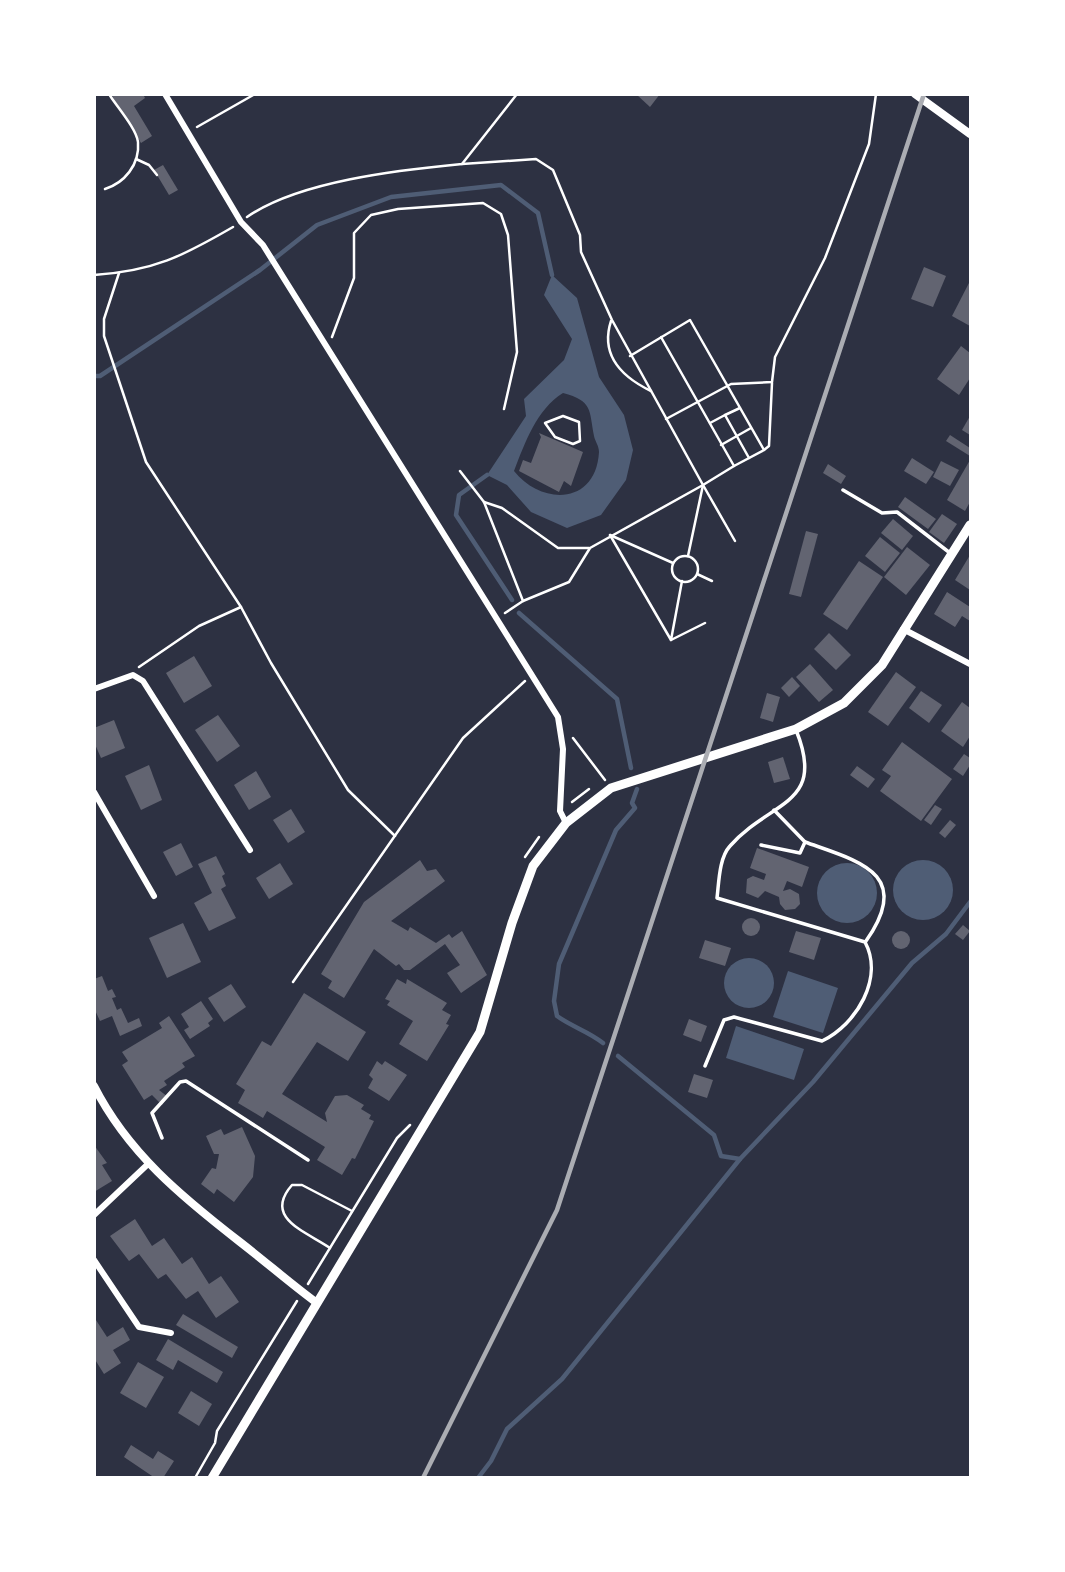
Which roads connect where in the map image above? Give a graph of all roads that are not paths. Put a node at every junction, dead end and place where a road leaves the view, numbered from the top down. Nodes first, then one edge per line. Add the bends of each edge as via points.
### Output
1 (165, 94) edge
2 (915, 94) edge
3 (971, 134) edge
4 (843, 490) dead end
5 (971, 524) edge
6 (951, 554) junction
7 (903, 629) junction
8 (971, 664) edge
9 (94, 689) edge
10 (796, 729) junction
11 (94, 792) edge
12 (774, 810) junction
13 (566, 823) junction
14 (805, 842) junction
15 (761, 845) dead end
16 (250, 850) dead end
17 (154, 896) dead end
18 (865, 942) junction
19 (705, 1066) dead end
20 (94, 1086) edge
21 (162, 1138) dead end
22 (308, 1160) dead end
23 (148, 1164) junction
24 (94, 1215) edge
25 (94, 1260) edge
26 (317, 1303) junction
27 (171, 1333) dead end
28 (212, 1478) edge

1 - 13 street via 241,222 263,245 558,718 563,749 560,811
2 - 3 street
4 - 6 lane via 882,513 897,512
5 - 6 main road
6 - 7 main road
7 - 8 street
7 - 10 main road via 882,665 844,703
9 - 16 street via 133,675 143,681
10 - 12 lane via 808,769 800,790
10 - 13 main road via 611,788
11 - 17 street
12 - 14 lane
12 - 18 lane via 729,847 717,898
13 - 26 main road via 533,866 480,1032
14 - 15 lane via 800,853
14 - 18 lane via 865,863 877,876 883,908
18 - 19 lane via 873,965 871,984 837,1032 815,1041 734,1017 724,1020
20 - 23 street via 121,1132
21 - 22 lane via 152,1113 186,1081
23 - 24 street
23 - 26 street
25 - 27 street via 139,1327
26 - 28 main road

